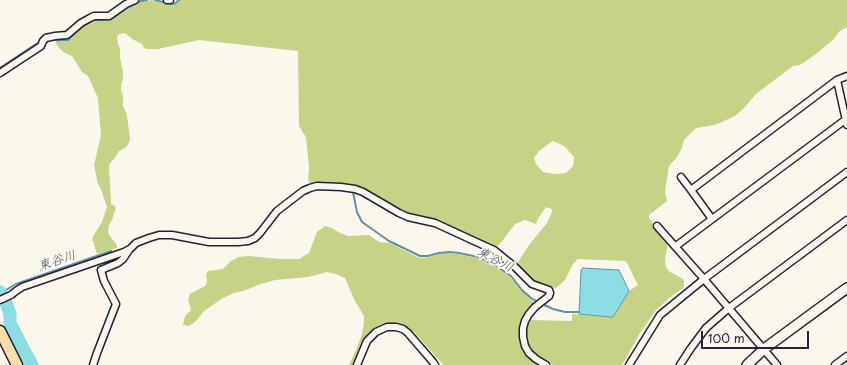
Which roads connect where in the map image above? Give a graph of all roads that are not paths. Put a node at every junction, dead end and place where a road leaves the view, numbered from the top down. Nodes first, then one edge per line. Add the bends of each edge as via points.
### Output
1 (135, 0) edge
2 (167, 0) edge
3 (170, 0) edge
4 (0, 73) edge
5 (847, 76) edge
6 (837, 80) junction
7 (846, 122) edge
8 (847, 172) edge
9 (681, 177) dead end
10 (691, 190) junction
11 (712, 219) junction
12 (847, 220) edge
13 (657, 226) dead end
14 (676, 246) junction
15 (130, 249) junction
16 (704, 279) junction
17 (847, 288) edge
18 (0, 300) edge
19 (729, 308) junction
20 (0, 330) edge
21 (764, 349) junction
22 (847, 356) edge
23 (17, 365) edge
24 (93, 365) edge
25 (358, 365) edge
26 (435, 365) edge
27 (546, 365) edge
28 (629, 365) edge
29 (680, 365) edge
30 (747, 365) edge
31 (777, 365) edge
32 (835, 365) edge

1 - 4 street via 109,16 90,18 68,35 46,38 41,46
2 - 3 street
5 - 6 street
6 - 7 street
6 - 10 street
7 - 11 street
8 - 16 street
9 - 10 street
10 - 11 street
11 - 14 street
12 - 19 street
13 - 14 street
14 - 16 street
15 - 18 street via 22,287
15 - 24 street via 118,263 101,270 116,304
15 - 27 street via 136,243 159,235 209,242 248,241 260,234 277,211 303,191 317,186 355,189 408,217 435,223 494,250 532,284 549,290 549,296 535,307 523,328 525,346 536,359
16 - 19 street
16 - 28 street via 660,315
17 - 21 street
19 - 21 street
19 - 29 street via 706,328
20 - 23 main road
21 - 30 street
21 - 31 street
22 - 32 street
25 - 26 street via 367,341 376,332 387,327 396,327 408,333

